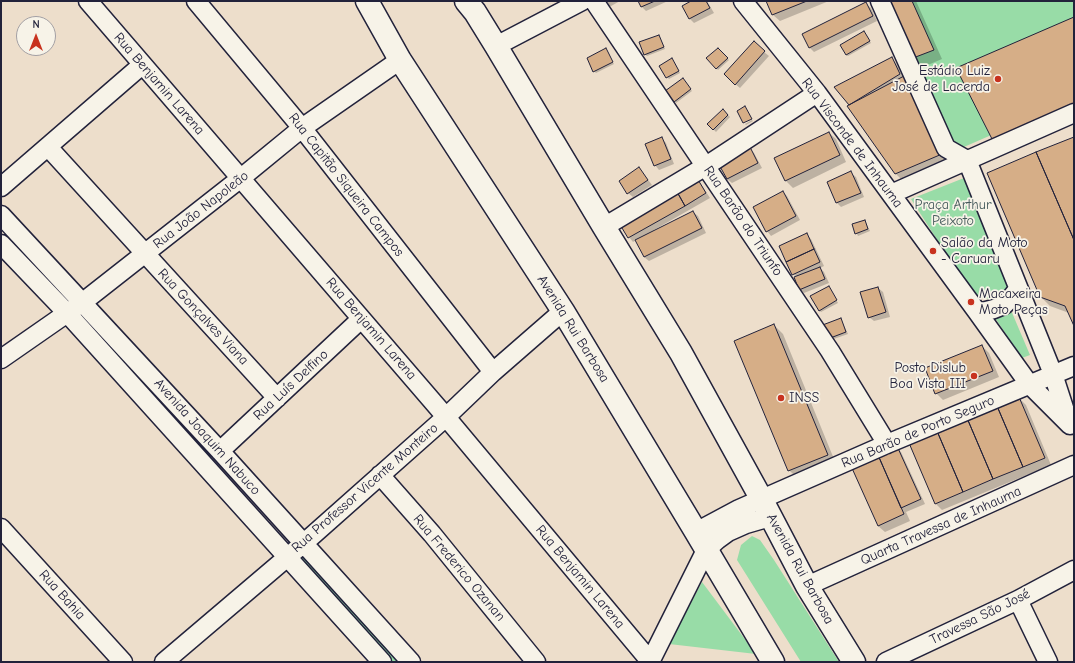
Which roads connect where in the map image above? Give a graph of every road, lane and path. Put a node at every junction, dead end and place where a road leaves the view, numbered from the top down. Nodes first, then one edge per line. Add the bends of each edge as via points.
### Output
1 (88, 1) edge
2 (196, 1) edge
3 (366, 1) edge
4 (466, 1) edge
5 (582, 1) edge
6 (594, 1) edge
7 (743, 1) edge
8 (880, 1) edge
9 (496, 46) junction
10 (400, 60) junction
11 (142, 65) junction
12 (817, 93) junction
13 (1074, 113) edge
14 (302, 128) junction
15 (48, 148) junction
16 (968, 160) junction
17 (706, 166) junction
18 (241, 178) junction
19 (1, 187) edge
20 (891, 194) junction
21 (1, 214) edge
22 (604, 227) junction
23 (1, 244) edge
24 (145, 253) junction
25 (1018, 289) junction
26 (83, 302) junction
27 (562, 311) junction
28 (67, 313) junction
29 (978, 313) junction
30 (361, 319) junction
31 (1, 360) edge
32 (1074, 366) edge
33 (493, 372) junction
34 (1053, 374) junction
35 (1028, 384) junction
36 (277, 398) junction
37 (446, 417) junction
38 (1072, 430) edge
39 (887, 444) junction
40 (220, 451) junction
41 (1074, 466) edge
42 (380, 475) junction
43 (766, 509) junction
44 (1, 528) edge
45 (701, 541) junction
46 (304, 543) junction
47 (287, 556) junction
48 (1074, 570) edge
49 (807, 586) junction
50 (1018, 600) junction
51 (123, 662) edge
52 (164, 662) edge
53 (382, 662) edge
54 (411, 662) edge
55 (536, 662) edge
56 (653, 662) edge
57 (773, 662) edge
58 (854, 662) edge
59 (886, 662) edge
60 (1048, 662) edge

1 - 11 street, Rua Benjamin Larena
2 - 14 street, Rua Capitão Siqueira Campos
3 - 10 main road, Avenida Rui Barbosa
4 - 9 main road, Avenida Rui Barbosa
5 - 9 street
6 - 17 street, Rua Barão do Triunfo
7 - 12 street, Rua Visconde de Inhauma
8 - 16 street via 946,148
9 - 22 main road, Avenida Rui Barbosa
10 - 14 street, Rua João Napoleão
10 - 27 main road, Avenida Rui Barbosa
11 - 15 street
11 - 18 street, Rua Benjamin Larena
12 - 17 street
12 - 20 street, Rua Visconde de Inhauma
13 - 16 street
14 - 18 street, Rua João Napoleão
14 - 33 street, Rua Capitão Siqueira Campos
15 - 19 street
15 - 24 street, Rua Gonçalves Viana
16 - 20 street
16 - 25 street
17 - 22 street
17 - 39 street, Rua Barão do Triunfo via 826,344
18 - 24 street, Rua João Napoleão
18 - 30 street, Rua Benjamin Larena
20 - 29 street, Rua Visconde de Inhauma
21 - 26 street, Avenida Joaquim Nabuco
22 - 43 main road, Avenida Rui Barbosa via 681,353
23 - 28 street, Avenida Joaquim Nabuco
24 - 26 street, Rua João Napoleão
24 - 36 street, Rua Gonçalves Viana
25 - 29 street via 1004,305
25 - 34 street
26 - 28 street, Rua João Napoleão
26 - 40 street, Avenida Joaquim Nabuco
27 - 33 street, Rua Professor Vicente Monteiro
27 - 45 main road, Avenida Rui Barbosa
28 - 31 street, Rua João Napoleão
28 - 47 street, Avenida Joaquim Nabuco
29 - 35 street, Rua Visconde de Inhauma
30 - 36 street, Rua Luís Delfino
30 - 37 street, Rua Benjamin Larena
32 - 34 street, Rua Barão de Porto Seguro
33 - 37 street, Rua Professor Vicente Monteiro
34 - 35 street, Rua Barão de Porto Seguro
34 - 38 street
35 - 38 street, Rua Visconde de Inhauma
35 - 39 street, Rua Barão de Porto Seguro
36 - 40 street, Rua Luís Delfino
37 - 42 street, Rua Professor Vicente Monteiro
37 - 56 street, Rua Benjamin Larena
39 - 43 street, Rua Barão de Porto Seguro
40 - 46 street, Avenida Joaquim Nabuco
41 - 49 street, Quarta Travessa de Inhauma
42 - 46 street, Rua Professor Vicente Monteiro
42 - 55 street, Rua Frederico Ozanan via 432,534
43 - 45 street, Rua Barão de Porto Seguro via 717,540
43 - 49 main road, Avenida Rui Barbosa
44 - 51 street, Rua Bahia
45 - 56 street
45 - 57 main road, Avenida Rui Barbosa
46 - 47 street, Rua Professor Vicente Monteiro
46 - 54 street, Avenida Joaquim Nabuco
47 - 52 street, Rua Professor Vicente Monteiro
47 - 53 street, Avenida Joaquim Nabuco
48 - 50 street, Travessa São José
49 - 58 main road, Avenida Rui Barbosa
50 - 59 street, Travessa São José
50 - 60 street

